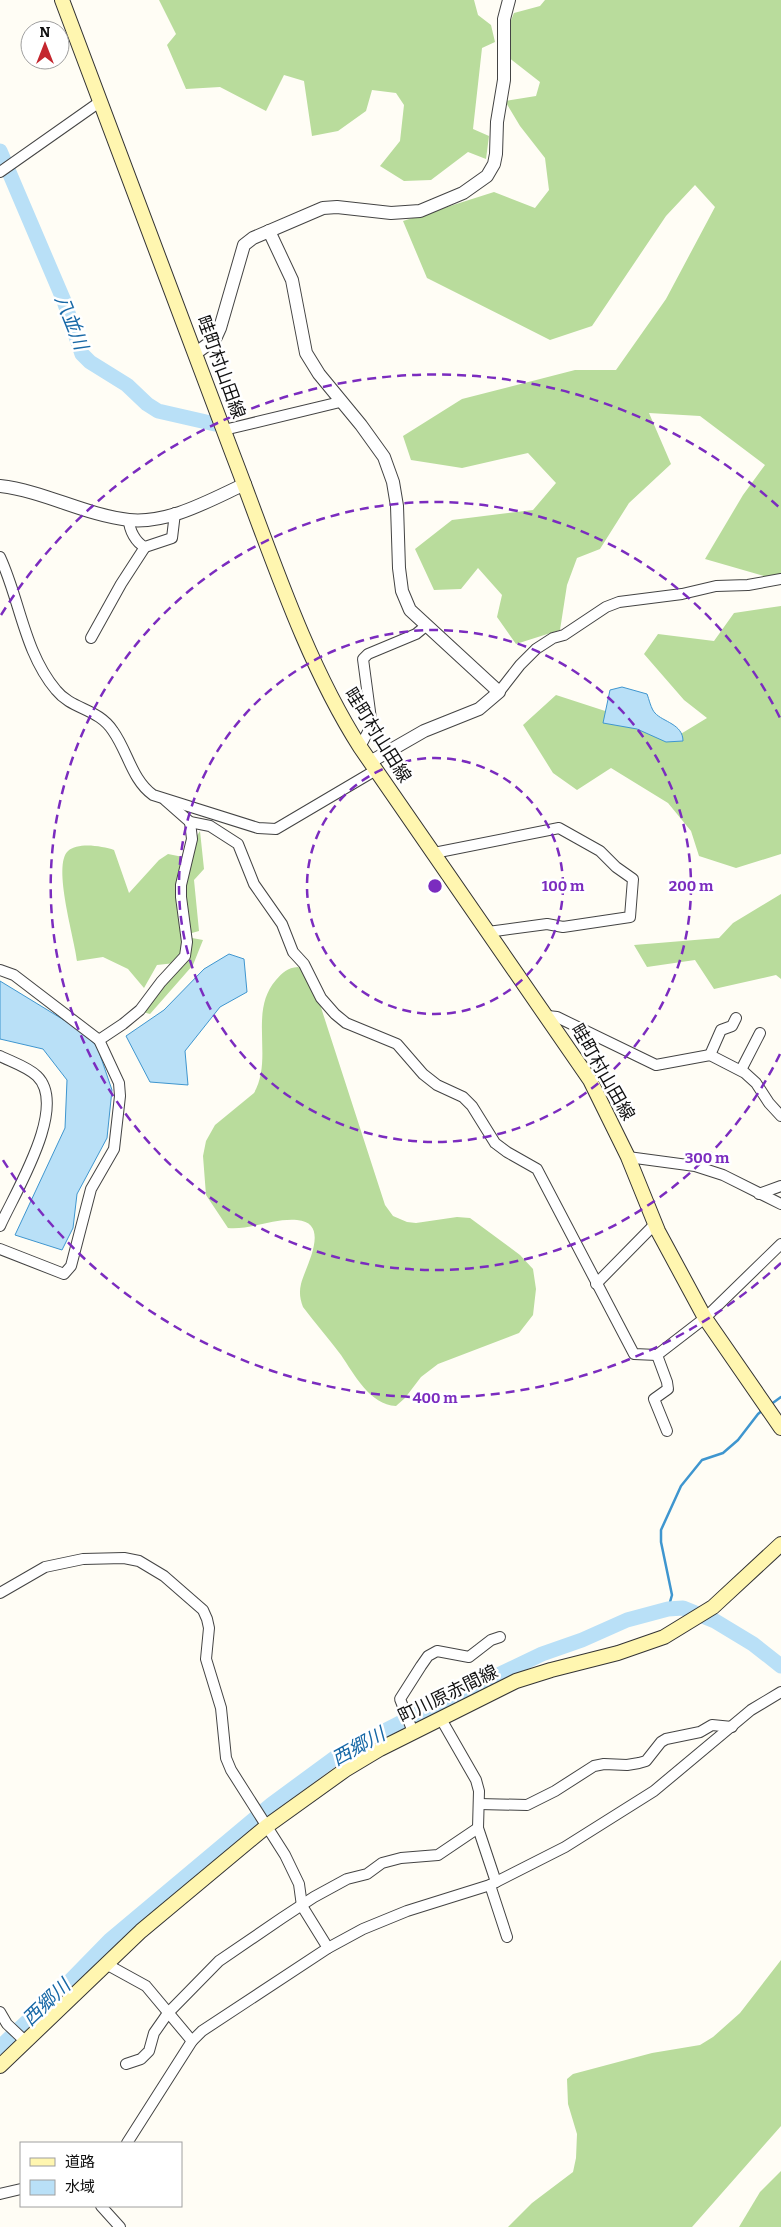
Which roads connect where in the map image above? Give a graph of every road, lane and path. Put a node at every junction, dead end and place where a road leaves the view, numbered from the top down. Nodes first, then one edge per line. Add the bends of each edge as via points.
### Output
1 (63, 0) edge
2 (509, 0) edge
3 (101, 101) junction
4 (0, 172) edge
5 (269, 231) junction
6 (196, 353) junction
7 (340, 402) junction
8 (224, 430) junction
9 (245, 484) junction
10 (0, 486) edge
11 (175, 513) junction
12 (130, 520) junction
13 (145, 547) junction
14 (0, 557) edge
15 (781, 579) edge
16 (426, 625) junction
17 (91, 638) dead end
18 (499, 692) junction
19 (360, 747) junction
20 (373, 766) junction
21 (165, 800) junction
22 (190, 822) junction
23 (434, 853) junction
24 (488, 932) junction
25 (0, 970) edge
26 (548, 1016) junction
27 (736, 1018) dead end
28 (760, 1033) dead end
29 (99, 1040) junction
30 (0, 1056) edge
31 (710, 1056) junction
32 (740, 1070) junction
33 (781, 1116) edge
34 (628, 1157) junction
35 (781, 1186) edge
36 (759, 1194) junction
37 (781, 1204) edge
38 (655, 1224) junction
39 (0, 1226) edge
40 (781, 1244) edge
41 (0, 1249) edge
42 (596, 1284) junction
43 (705, 1318) junction
44 (657, 1355) junction
45 (781, 1428) edge
46 (667, 1431) dead end
47 (781, 1544) edge
48 (0, 1592) edge
49 (500, 1636) dead end
50 (781, 1692) edge
51 (441, 1719) junction
52 (732, 1727) junction
53 (413, 1732) junction
54 (479, 1804) junction
55 (264, 1822) junction
56 (478, 1828) junction
57 (493, 1884) junction
58 (302, 1906) junction
59 (506, 1937) dead end
60 (328, 1948) junction
61 (106, 1964) junction
62 (0, 2012) edge
63 (168, 2013) junction
64 (4, 2024) edge
65 (23, 2039) junction
66 (192, 2041) junction
67 (126, 2064) dead end
68 (0, 2066) edge
69 (128, 2142) edge
70 (20, 2189) edge
71 (0, 2194) edge
72 (102, 2207) edge
73 (120, 2227) edge

1 - 3 main road, 畦町村山田線
2 - 5 street via 504,20 505,67 496,122 496,154 487,176 463,193 420,211 391,213 324,208
3 - 4 street
3 - 6 main road, 畦町村山田線
5 - 6 street via 244,245 218,333
5 - 7 street via 292,280 306,353
6 - 8 main road, 畦町村山田線
7 - 8 street
7 - 16 street via 384,457 397,506 402,591 410,610
8 - 9 main road, 畦町村山田線
9 - 11 street
9 - 19 main road, 畦町村山田線 via 308,647 343,720
10 - 12 street
11 - 12 street via 160,518
11 - 13 street via 172,538
12 - 13 street via 129,527 140,545
13 - 17 street
14 - 21 street via 29,642 55,689 73,704 99,715 106,722 144,788
15 - 18 street via 716,586 606,607 536,649
16 - 18 street
16 - 19 street via 416,634 368,654 364,659 371,720
18 - 20 street via 480,709 424,731
19 - 20 main road, 畦町村山田線
20 - 21 street via 276,829 258,828
20 - 23 main road, 畦町村山田線
21 - 22 street
22 - 29 street via 192,839 181,885 187,942 185,956 140,1010
22 - 42 street via 210,826 238,844 254,884 282,924 292,952 304,964 321,998 335,1014 397,1044 423,1074 437,1085 463,1097 472,1106 495,1143 537,1169
23 - 24 main road, 畦町村山田線
23 - 24 street via 559,828 600,851 616,868 633,879 630,917 563,927 547,924
24 - 26 main road, 畦町村山田線
25 - 29 street via 14,975
26 - 31 street via 557,1017 656,1065
26 - 34 main road, 畦町村山田線 via 590,1080
27 - 31 street via 732,1026 721,1030
28 - 32 street
29 - 41 street via 119,1083 114,1149 92,1188 71,1266 64,1274
30 - 39 street via 38,1076 48,1100 36,1151
31 - 32 street
32 - 33 street via 756,1083
34 - 36 street via 694,1166 723,1175
34 - 38 main road, 畦町村山田線
35 - 36 street
36 - 37 street
38 - 42 street
38 - 43 main road, 畦町村山田線
40 - 43 street
42 - 44 street via 634,1354
43 - 44 street
43 - 45 main road, 畦町村山田線
44 - 46 street via 668,1389 654,1399
47 - 51 main road, 町川原赤間線 via 713,1607 664,1637 525,1678
48 - 55 street via 45,1568 83,1559 139,1561 164,1576 203,1610 208,1619 206,1659 221,1708 226,1758
49 - 53 street via 469,1657 437,1651 428,1656 400,1699
50 - 52 street via 751,1710
51 - 53 main road, 町川原赤間線
51 - 54 street via 472,1770 479,1791
52 - 54 street via 712,1725 700,1732 666,1739 646,1761 639,1763 594,1766 555,1791 527,1804
52 - 57 street via 654,1791 565,1847
53 - 55 main road, 町川原赤間線 via 345,1770
54 - 56 street
55 - 58 street via 299,1884
55 - 61 main road, 町川原赤間線
56 - 57 street
56 - 58 street via 438,1855 382,1863 367,1874 347,1879
57 - 59 street
57 - 60 street via 389,1918
58 - 60 street
58 - 63 street via 219,1961
60 - 66 street via 240,2005
61 - 63 street via 146,1986
61 - 65 main road, 町川原赤間線
62 - 64 street
63 - 66 street
63 - 67 street via 154,2032 149,2050 142,2059
64 - 65 street
65 - 68 main road, 町川原赤間線
66 - 69 street
70 - 71 street
72 - 73 street

